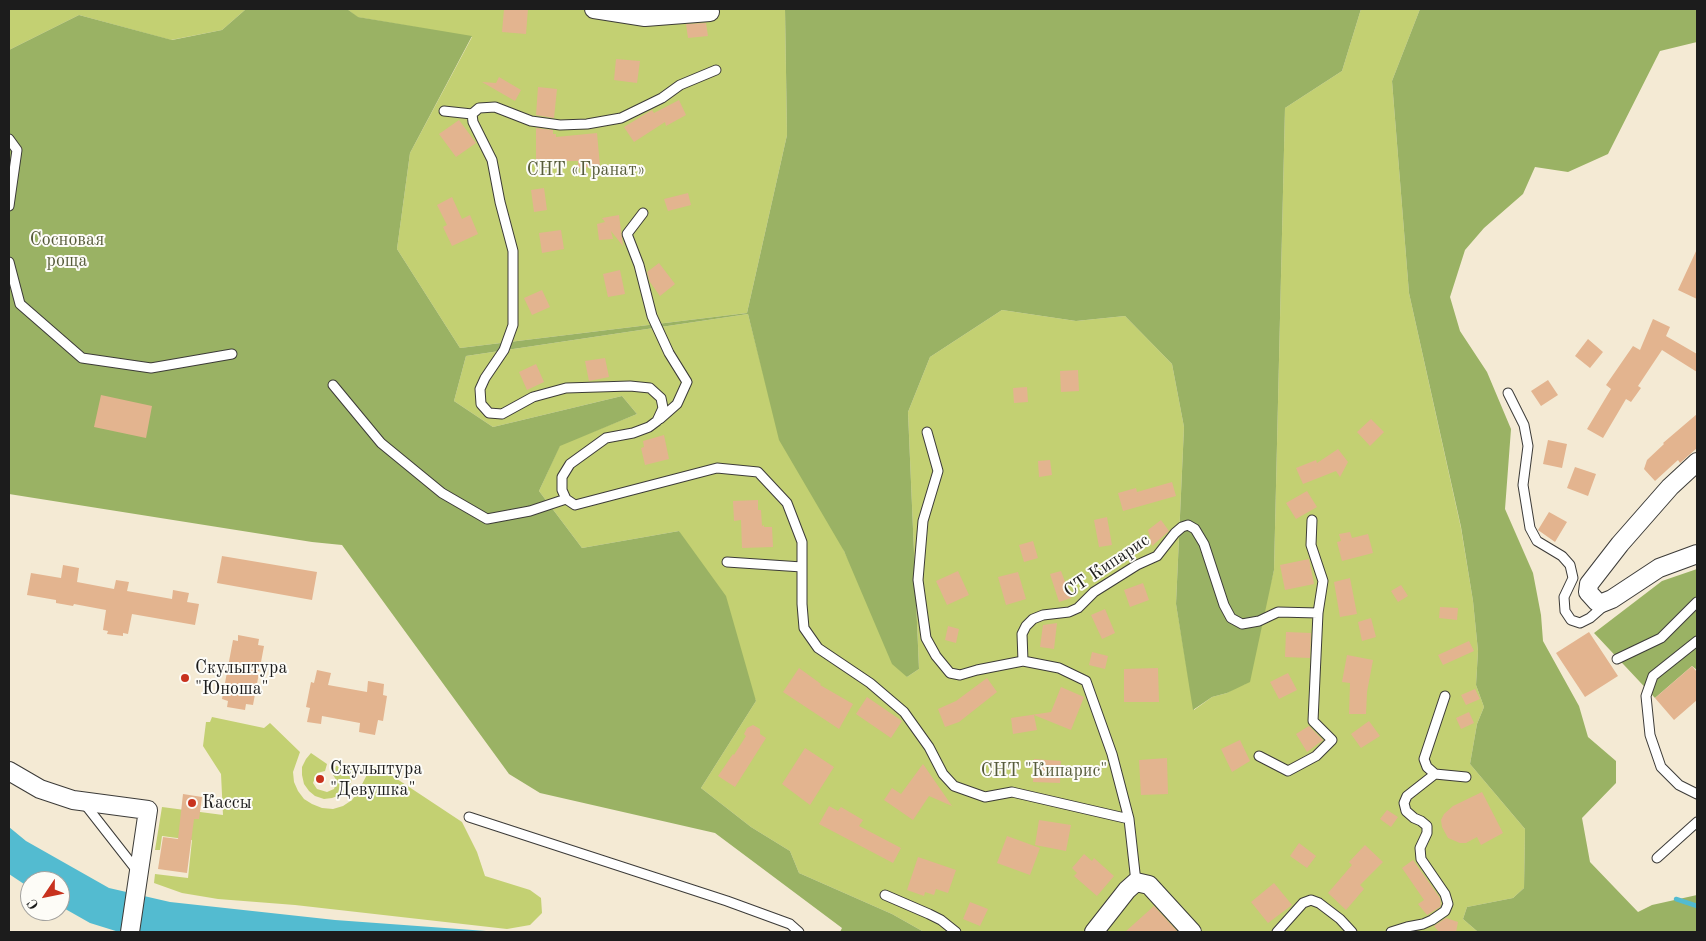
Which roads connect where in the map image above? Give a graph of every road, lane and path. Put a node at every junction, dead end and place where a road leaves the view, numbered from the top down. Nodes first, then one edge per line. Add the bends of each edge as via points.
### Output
1 (594, 9) edge
2 (710, 12) dead end
3 (716, 70) dead end
4 (444, 111) dead end
5 (472, 114) junction
6 (9, 139) edge
7 (9, 206) edge
8 (643, 213) dead end
9 (9, 262) edge
10 (232, 354) dead end
11 (333, 385) dead end
12 (1508, 393) dead end
13 (658, 421) junction
14 (928, 432) dead end
15 (1697, 462) edge
16 (566, 499) junction
17 (1312, 520) dead end
18 (1697, 554) edge
19 (727, 562) dead end
20 (802, 567) junction
21 (1612, 599) junction
22 (1697, 602) edge
23 (1318, 613) junction
24 (1697, 641) edge
25 (1617, 659) dead end
26 (1022, 660) junction
27 (1445, 696) dead end
28 (1259, 756) dead end
29 (9, 772) edge
30 (1435, 774) junction
31 (1466, 777) dead end
32 (1697, 794) edge
33 (82, 801) junction
34 (469, 817) dead end
35 (1129, 819) junction
36 (1697, 822) edge
37 (1657, 858) dead end
38 (138, 879) junction
39 (1136, 882) junction
40 (885, 895) dead end
41 (130, 932) edge
42 (799, 932) edge
43 (956, 932) edge
44 (1094, 932) edge
45 (1192, 932) edge
46 (1277, 932) edge
47 (1352, 932) edge
48 (1391, 932) edge

1 - 2 street via 645,17
3 - 5 lane via 621,118 560,124 531,121 495,107 479,108
4 - 5 lane
5 - 13 lane via 492,160 513,251 513,325 504,350 480,389 481,404 489,413 502,414 533,397 566,388 630,386 650,388 661,398 663,408
6 - 7 lane via 17,150
8 - 13 lane via 627,234 652,316 687,382 677,404
9 - 10 lane via 20,304 82,358 151,368
11 - 16 lane via 381,442 442,493 487,519 530,512
12 - 21 lane via 1524,425 1528,446 1523,485 1530,528 1537,541 1570,564 1573,578 1564,597 1565,612 1570,620 1580,623
13 - 16 lane via 649,428 606,438 570,464 562,477
14 - 26 lane via 938,471 923,521 918,580 926,638 950,673 960,675
15 - 21 street via 1638,522 1589,584 1588,592 1597,602
16 - 20 lane via 575,505 717,468 758,472 787,503 802,542
17 - 23 lane via 1311,545 1323,582
18 - 21 street via 1659,568
19 - 20 lane
20 - 35 lane via 804,628 818,648 870,683 904,712 930,747 942,774 954,786 985,797 1012,792
22 - 25 lane via 1661,638
23 - 26 lane, СТ Кипарис via 1278,612 1259,621 1242,624 1231,618 1204,544 1195,528 1188,525 1175,533 1156,556 1094,592 1078,608 1033,619 1022,634
23 - 28 lane via 1313,721 1332,740 1316,756 1288,771
24 - 32 lane via 1653,676 1646,696 1650,735 1661,767 1679,785
26 - 35 lane via 1058,668 1086,681 1112,754
27 - 30 lane via 1424,759
29 - 33 street via 40,789
30 - 31 lane
30 - 48 lane via 1407,796 1404,803 1406,811 1427,826 1420,860 1445,894 1448,904 1445,911 1432,920
33 - 38 lane
33 - 38 street via 148,810
34 - 42 lane via 728,901 790,924
35 - 39 lane
36 - 37 lane
38 - 41 street
39 - 44 street
39 - 45 street via 1148,885
40 - 43 lane via 930,914
46 - 47 lane via 1303,903 1311,900 1340,919

